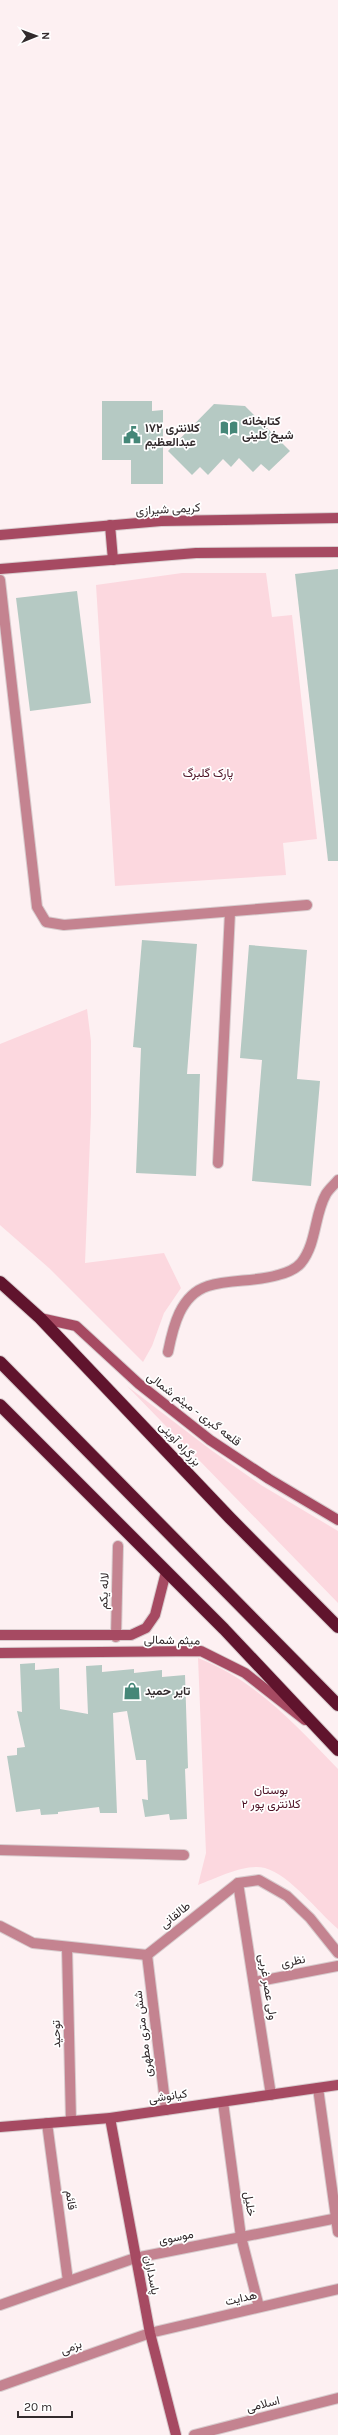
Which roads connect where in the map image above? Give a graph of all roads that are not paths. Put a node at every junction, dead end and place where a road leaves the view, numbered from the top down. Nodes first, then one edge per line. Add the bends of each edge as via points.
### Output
1 (338, 518) edge
2 (110, 525) junction
3 (0, 535) edge
4 (338, 552) edge
5 (113, 560) junction
6 (0, 569) edge
7 (0, 580) edge
8 (307, 905) dead end
9 (230, 912) junction
10 (218, 1163) dead end
11 (338, 1180) edge
12 (0, 1282) edge
13 (40, 1318) junction
14 (168, 1352) dead end
15 (0, 1362) edge
16 (0, 1405) edge
17 (338, 1520) edge
18 (118, 1546) dead end
19 (166, 1572) junction
20 (338, 1627) edge
21 (0, 1635) edge
22 (116, 1637) junction
23 (0, 1653) edge
24 (338, 1705) edge
25 (319, 1730) junction
26 (338, 1750) edge
27 (0, 1850) edge
28 (184, 1855) dead end
29 (238, 1883) junction
30 (0, 1926) edge
31 (67, 1946) junction
32 (338, 1953) edge
33 (147, 1955) junction
34 (338, 1966) edge
35 (254, 1982) junction
36 (338, 2086) edge
37 (318, 2088) junction
38 (271, 2095) junction
39 (223, 2102) junction
40 (166, 2110) junction
41 (110, 2118) junction
42 (71, 2121) junction
43 (47, 2123) junction
44 (0, 2127) edge
45 (336, 2219) edge
46 (338, 2232) edge
47 (241, 2237) junction
48 (135, 2258) junction
49 (68, 2281) junction
50 (338, 2289) edge
51 (0, 2305) edge
52 (259, 2307) junction
53 (150, 2333) junction
54 (0, 2386) edge
55 (338, 2398) edge
56 (176, 2435) edge
57 (194, 2435) edge

1 - 2 street, کریمی شیرازی via 161,521
2 - 3 street, کریمی شیرازی
2 - 5 street
4 - 5 street via 196,553
5 - 6 street
7 - 9 street via 37,907 46,922 64,925
8 - 9 street
9 - 10 street
11 - 14 street via 326,1195 310,1245 301,1263 290,1272 268,1278 208,1286 195,1294 183,1306 173,1325
12 - 13 highway, بزرگراه آوینی
13 - 17 street, قلعه گبری - میثم شمالی via 76,1326 139,1384 210,1440
13 - 20 highway, بزرگراه آوینی via 230,1518
15 - 24 highway
16 - 19 highway
18 - 22 street, لاله یکم
19 - 22 street, میثم شمالی via 155,1615 146,1628 131,1636
19 - 25 highway via 224,1629
21 - 22 street, میثم شمالی
23 - 25 street, میثم شمالی via 201,1651 245,1673
25 - 26 highway
27 - 28 street
29 - 32 street via 259,1880 287,1896 310,1918
29 - 33 street, طالقانی
29 - 35 street, ولی عصر غربی
30 - 31 street via 34,1943
31 - 33 street
31 - 42 street, توحید
33 - 40 street, شش متری مطهری
34 - 35 street, نظری
35 - 38 street, ولی عصر غربی
36 - 37 street, کیانوشی
37 - 38 street, کیانوشی
37 - 45 street
38 - 39 street, کیانوشی
39 - 40 street, کیانوشی
39 - 47 street, خلیل
40 - 41 street, کیانوشی
41 - 42 street, کیانوشی
41 - 48 street, پاسداران
42 - 43 street, کیانوشی
43 - 44 street, کیانوشی
43 - 49 street, قائم
45 - 46 street
45 - 47 street, موسوی
47 - 48 street, موسوی
47 - 52 street, خلیل
48 - 49 street, موسوی
48 - 53 street, پاسداران
49 - 51 street, موسوی
50 - 52 street, هدایت
52 - 53 street, هدایت
53 - 54 street, بزمی
53 - 56 street, پاسداران
55 - 57 street, اسلامی

